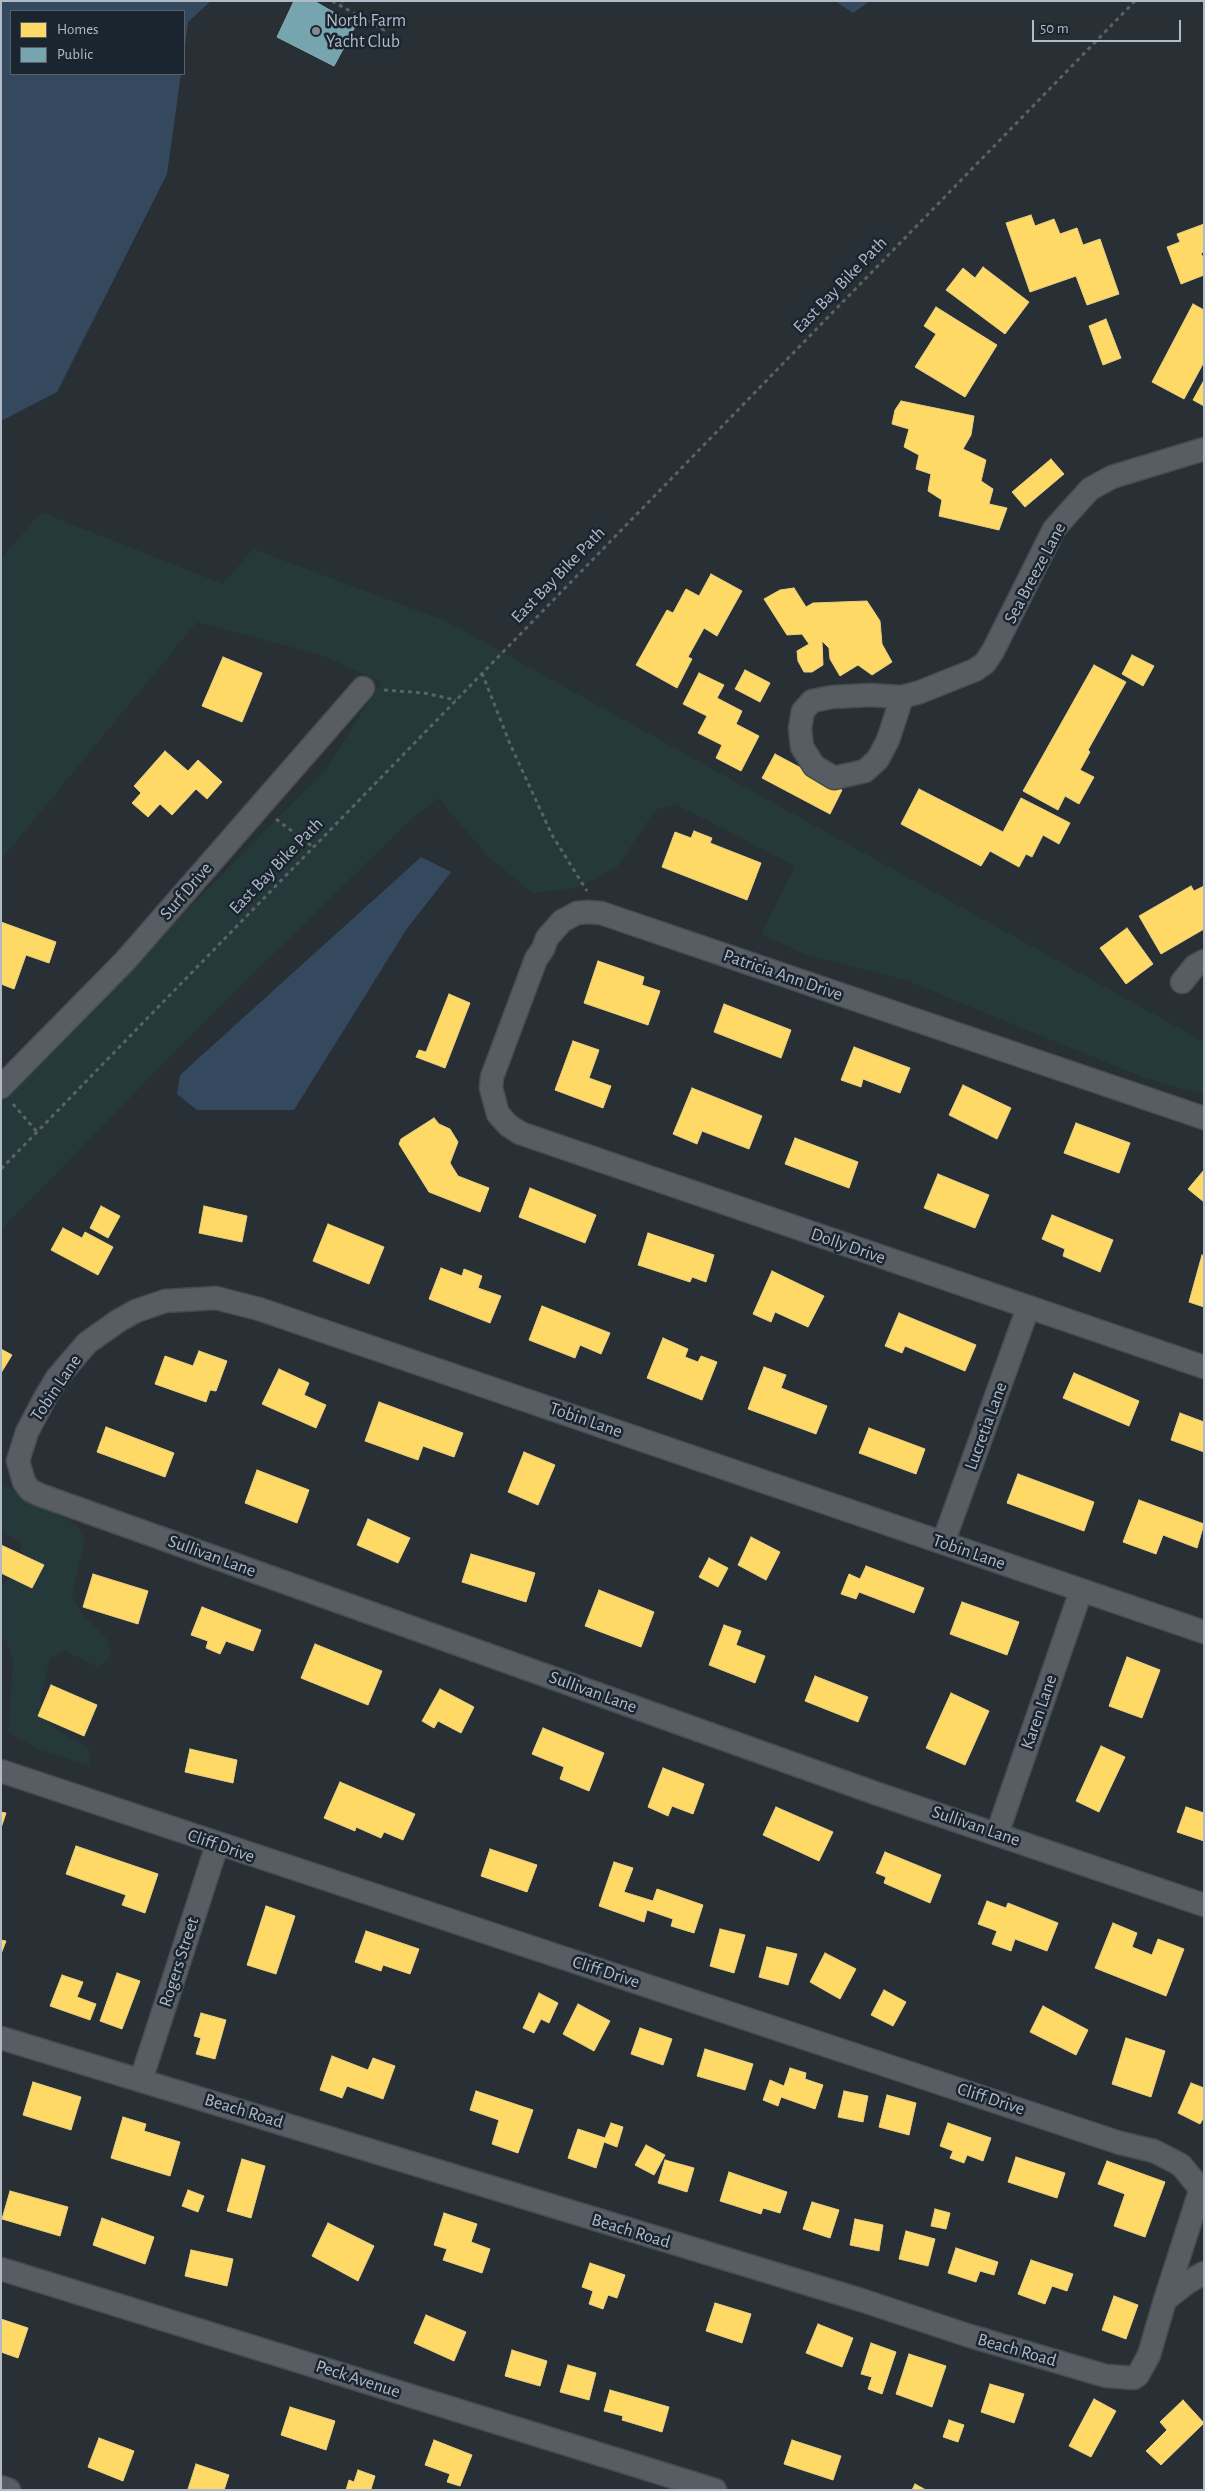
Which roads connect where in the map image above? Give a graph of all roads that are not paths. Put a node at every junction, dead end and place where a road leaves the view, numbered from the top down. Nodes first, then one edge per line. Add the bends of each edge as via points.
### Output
1 (1204, 449) edge
2 (363, 688) road end
3 (902, 697) junction
4 (1204, 961) edge
5 (1182, 982) dead end
6 (4, 1092) edge
7 (498, 1114) joint
8 (1204, 1118) edge
9 (1028, 1308) junction
10 (1204, 1367) edge
11 (23, 1447) joint
12 (943, 1544) junction
13 (1081, 1591) junction
14 (1204, 1632) edge
15 (1, 1771) edge
16 (997, 1834) junction
17 (217, 1844) junction
18 (1204, 1905) edge
19 (1, 2038) edge
20 (141, 2080) junction
21 (1202, 2191) edge
22 (1, 2269) edge
23 (1204, 2273) edge
24 (1165, 2300) junction
25 (1, 2487) edge
26 (9, 2490) edge
27 (715, 2490) edge

1 - 3 street, Sea Breeze Lane via 1112,477 1090,489 1054,529 985,663 975,670
2 - 6 street, Surf Drive via 125,961
3 - 3 street, Sea Breeze Lane via 872,695 812,700 803,711 800,728 802,747 814,766 834,778 865,771 878,760
4 - 5 street via 1195,966
7 - 8 street, Patricia Ann Drive via 490,1088 492,1077 536,959 547,938 562,921 577,913 601,913
7 - 9 street, Dolly Drive via 520,1133
9 - 10 street, Dolly Drive
9 - 12 street, Lucretia Lane
11 - 12 street, Tobin Lane via 27,1432 57,1378 87,1343 102,1331 136,1311 165,1301 216,1298 259,1309
11 - 16 street, Sullivan Lane via 18,1461 19,1471 30,1490 40,1495
12 - 13 street, Tobin Lane
13 - 14 street, Tobin Lane
13 - 16 street, Karen Lane
15 - 17 street, Cliff Drive
16 - 18 street, Sullivan Lane
17 - 20 street, Rogers Street
17 - 21 street, Cliff Drive via 1120,2143 1154,2151 1181,2165
19 - 20 street, Beach Road
20 - 24 street, Beach Road via 1106,2376 1134,2378 1138,2375 1149,2355
21 - 24 street, Cliff Drive
22 - 27 street, Peck Avenue
23 - 24 street
25 - 26 street

